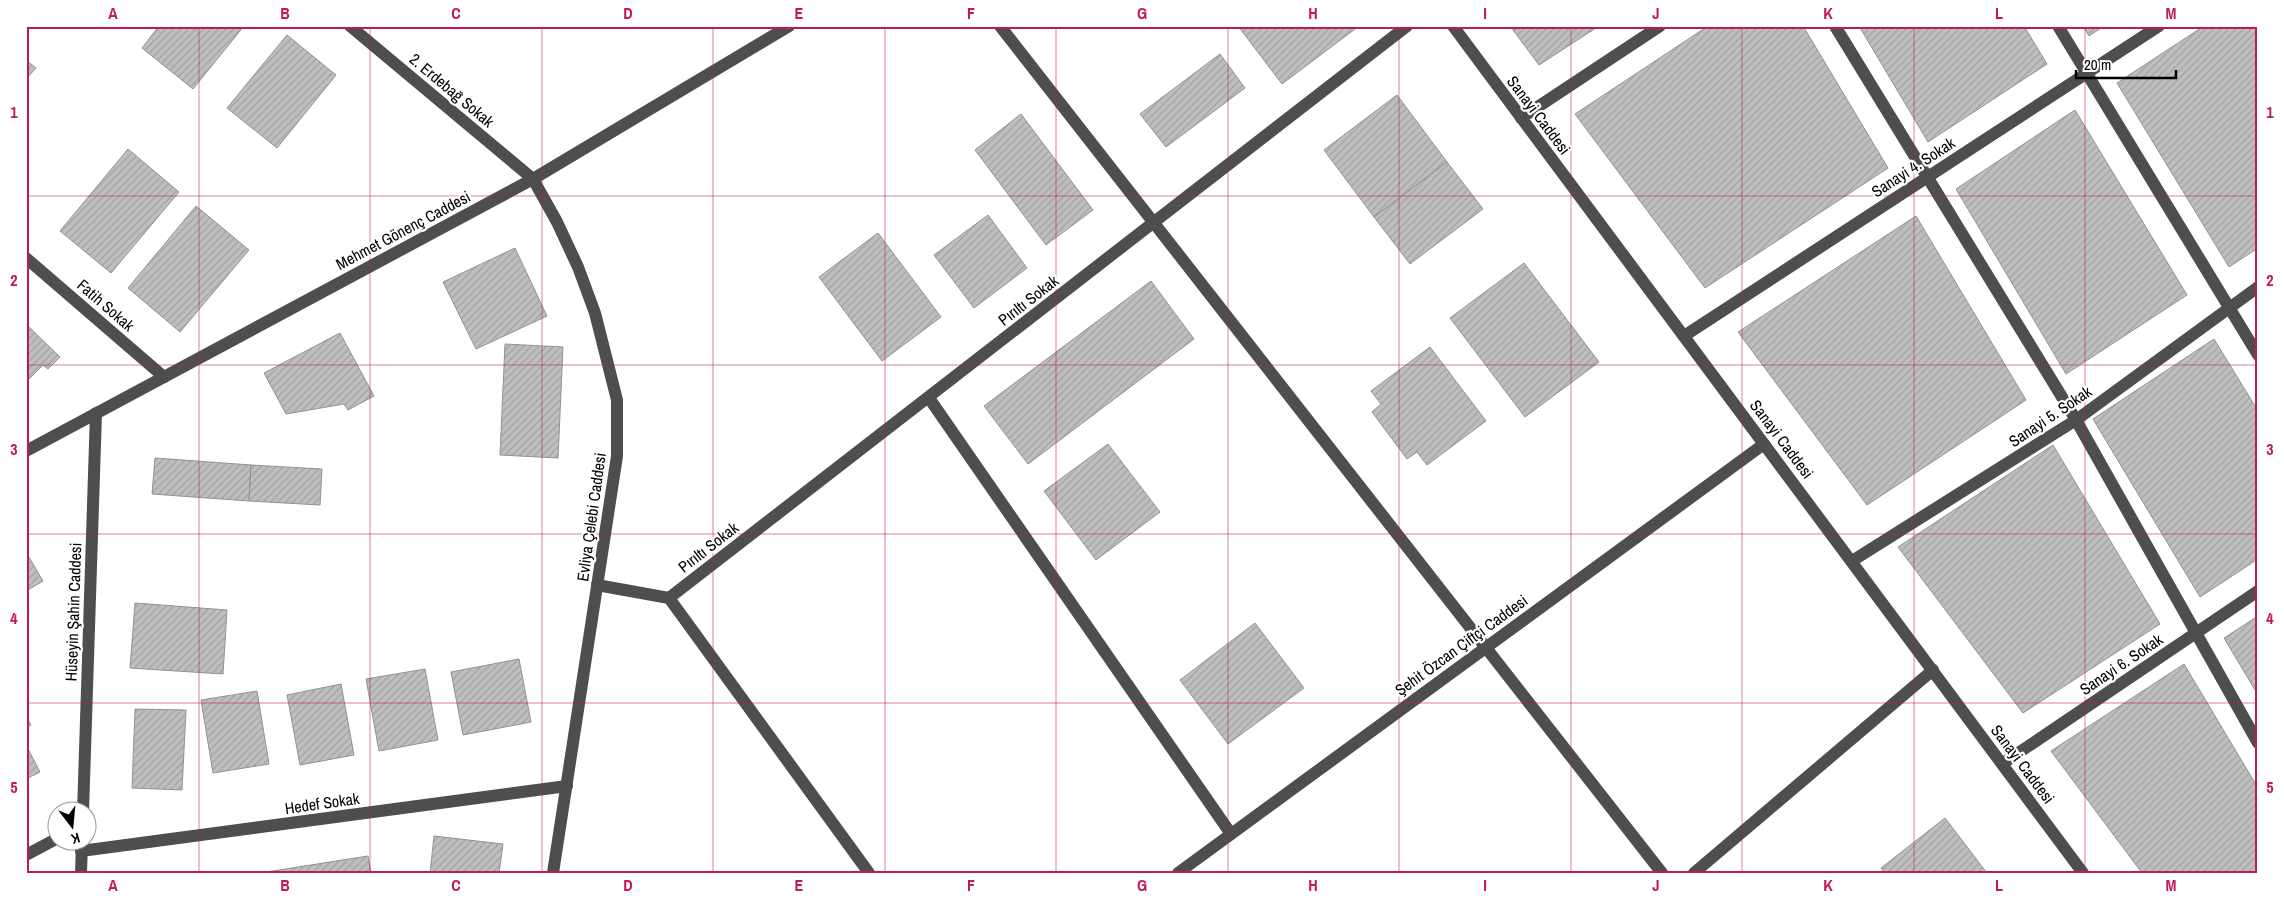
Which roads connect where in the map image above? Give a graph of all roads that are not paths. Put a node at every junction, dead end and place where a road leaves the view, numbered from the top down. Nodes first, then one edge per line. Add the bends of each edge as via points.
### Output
1 (350, 26) edge
2 (789, 26) edge
3 (1000, 26) edge
4 (1408, 26) edge
5 (1453, 26) edge
6 (1836, 26) edge
7 (2058, 26) edge
8 (2159, 26) edge
9 (1656, 27) edge
10 (2087, 74) junction
11 (1521, 118) junction
12 (1928, 177) junction
13 (533, 179) junction
14 (1155, 222) junction
15 (26, 258) edge
16 (2258, 287) edge
17 (2229, 308) junction
18 (1684, 336) junction
19 (2258, 355) edge
20 (164, 377) junction
21 (929, 398) junction
22 (96, 413) junction
23 (2076, 420) junction
24 (1764, 444) junction
25 (26, 451) edge
26 (1852, 561) junction
27 (597, 585) junction
28 (2258, 591) edge
29 (669, 598) junction
30 (2196, 633) junction
31 (1486, 647) junction
32 (1933, 670) junction
33 (2258, 743) edge
34 (2002, 764) junction
35 (567, 786) junction
36 (83, 802) edge
37 (1231, 834) junction
38 (48, 843) edge
39 (98, 844) edge
40 (82, 852) edge
41 (26, 855) edge
42 (81, 873) edge
43 (553, 873) edge
44 (869, 873) edge
45 (1178, 873) edge
46 (1662, 873) edge
47 (1694, 873) edge
48 (2083, 873) edge

1 - 13 street, 2. Erdebağ Sokak
2 - 13 street, Mehmet Gönenç Caddesi
3 - 14 street
4 - 14 street, Pırıltı Sokak
5 - 11 street, Sanayi Caddesi
6 - 12 street
7 - 10 street
8 - 10 street, Sanayi 4. Sokak
9 - 11 street
10 - 12 street, Sanayi 4. Sokak
10 - 17 street
11 - 18 street, Sanayi Caddesi
12 - 18 street, Sanayi 4. Sokak
12 - 23 street
13 - 20 street, Mehmet Gönenç Caddesi
13 - 27 street, Evliya Çelebi Caddesi via 578,267 600,330 617,400 617,456
14 - 21 street, Pırıltı Sokak
14 - 31 street
15 - 20 street, Fatih Sokak
16 - 17 street, Sanayi 5. Sokak
17 - 19 street
17 - 23 street, Sanayi 5. Sokak
18 - 24 street, Sanayi Caddesi
20 - 22 street, Mehmet Gönenç Caddesi
21 - 29 street, Pırıltı Sokak
21 - 37 street
22 - 25 street, Mehmet Gönenç Caddesi
22 - 36 street, Hüseyin Şahin Caddesi
23 - 26 street, Sanayi 5. Sokak
23 - 30 street
24 - 26 street, Sanayi Caddesi
24 - 31 street, Şehit Özcan Çiftçi Caddesi
26 - 32 street, Sanayi Caddesi
27 - 29 street
27 - 35 street, Evliya Çelebi Caddesi
28 - 30 street, Sanayi 6. Sokak
29 - 44 street
30 - 33 street
30 - 34 street, Sanayi 6. Sokak
31 - 37 street, Şehit Özcan Çiftçi Caddesi
31 - 46 street
32 - 34 street, Sanayi Caddesi
32 - 47 street
34 - 48 street, Sanayi Caddesi
35 - 39 street, Hedef Sokak
35 - 43 street, Evliya Çelebi Caddesi
37 - 45 street, Şehit Özcan Çiftçi Caddesi
38 - 41 street
40 - 42 street

